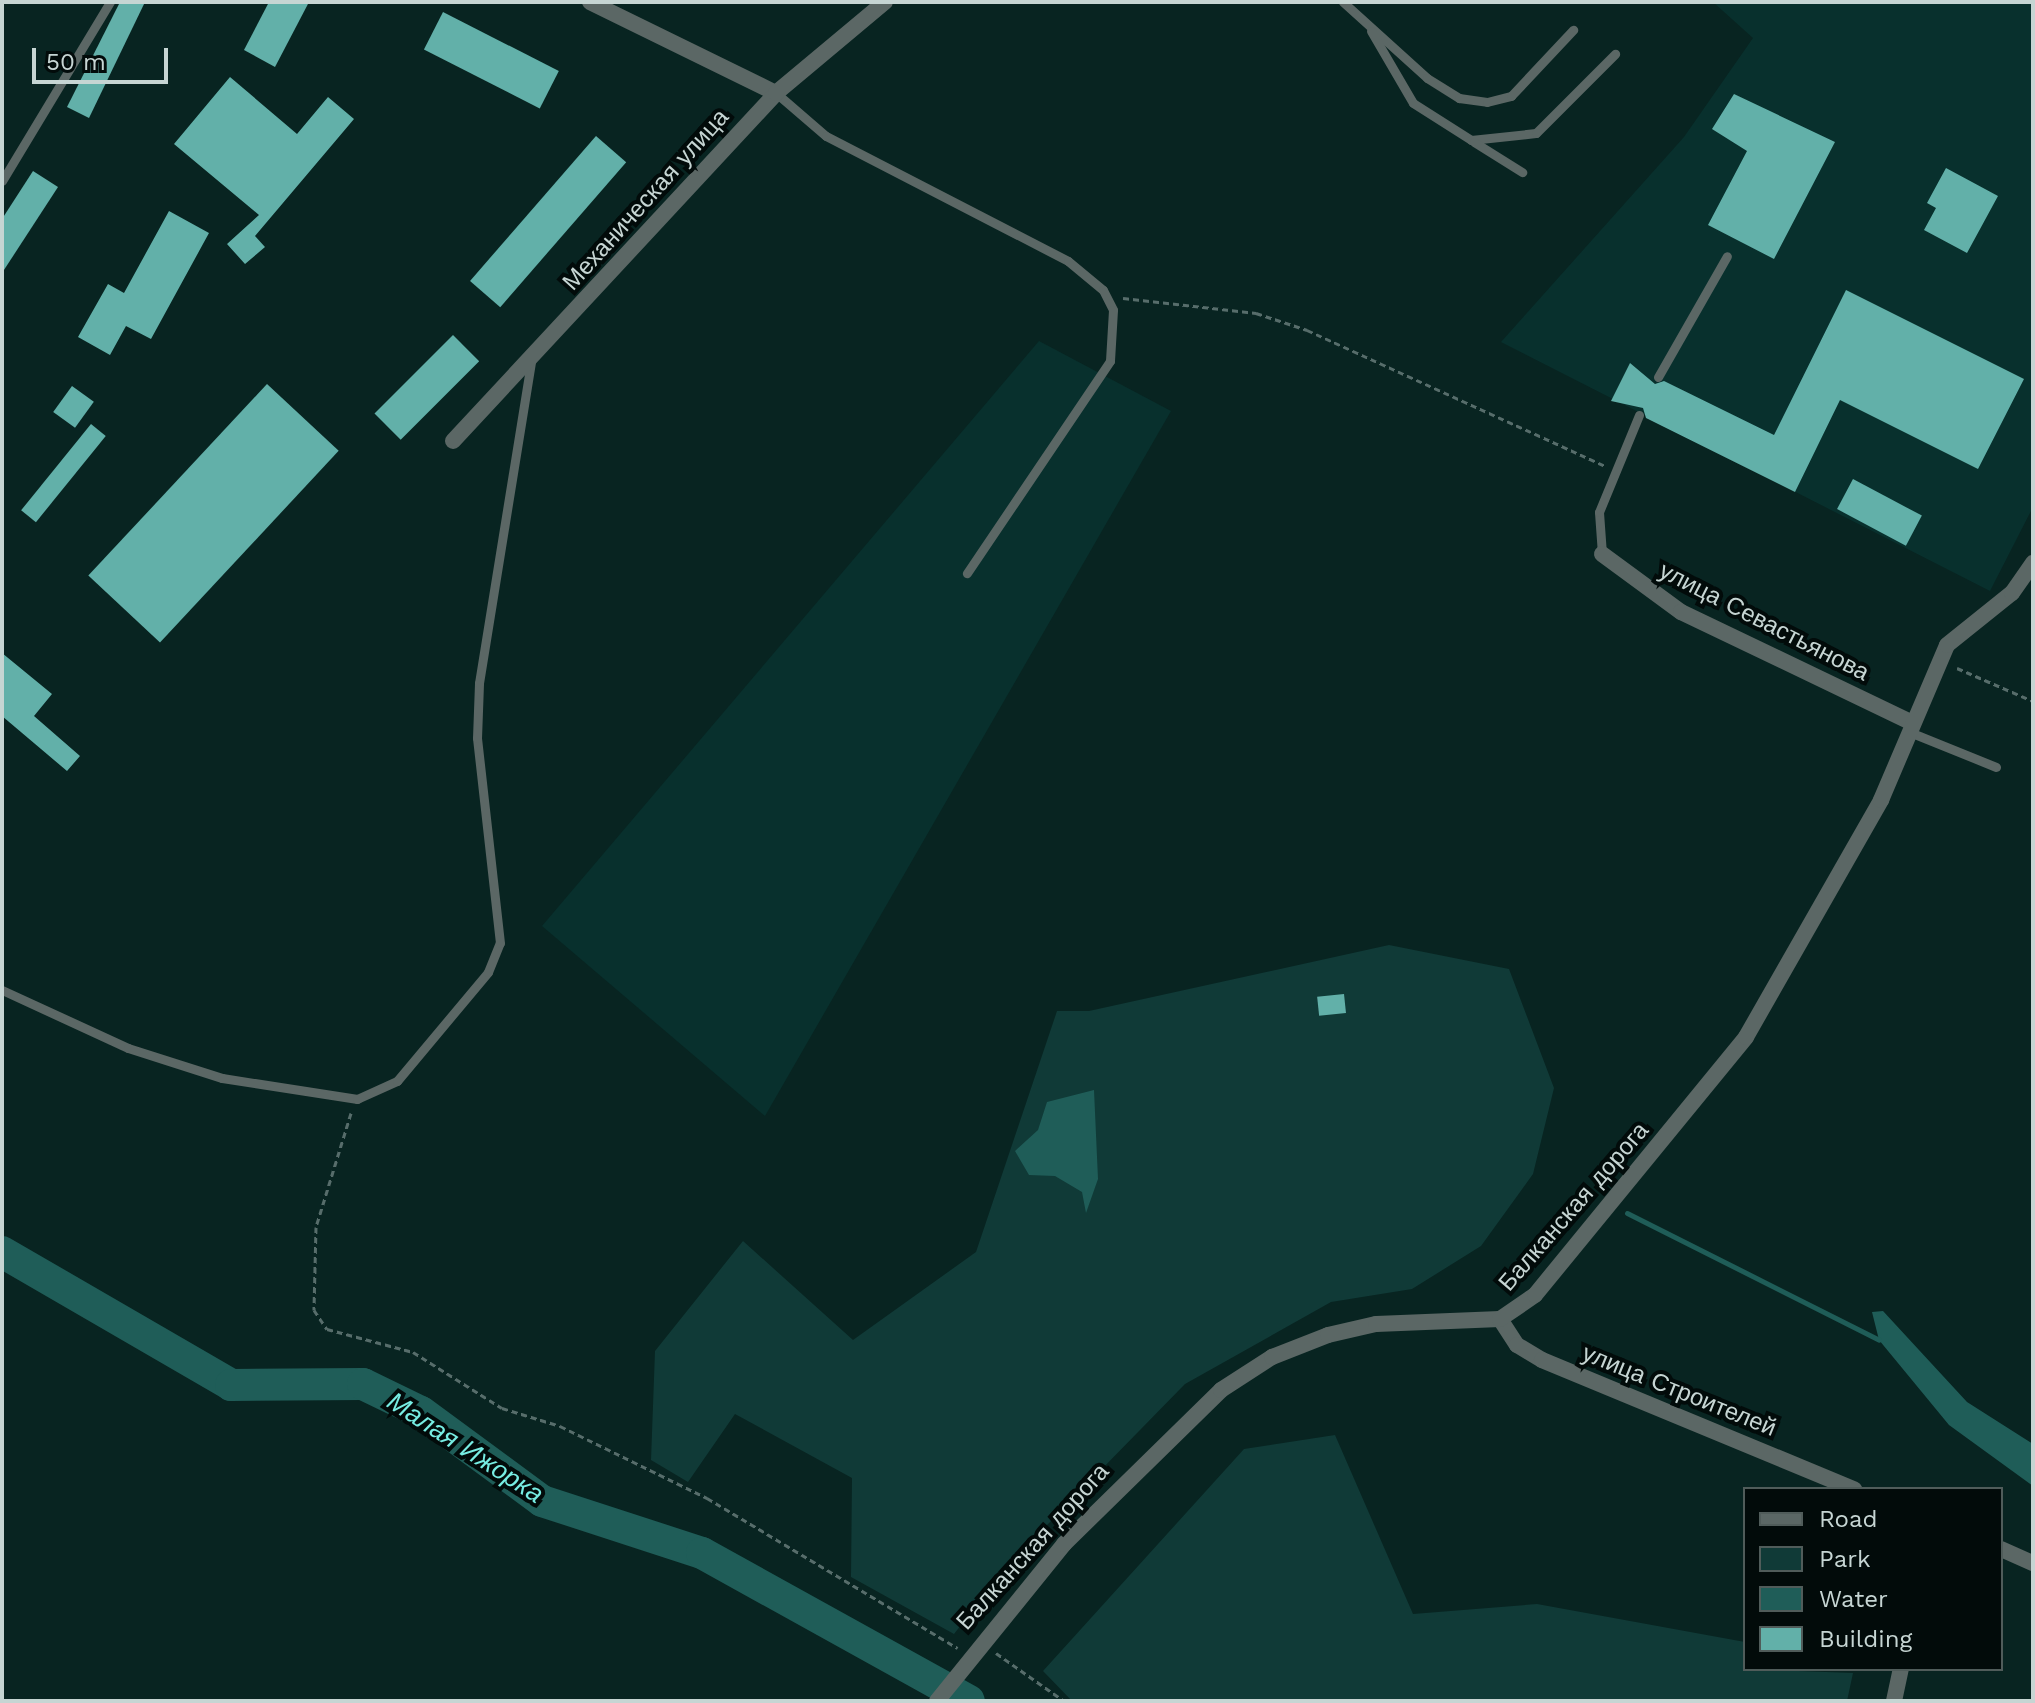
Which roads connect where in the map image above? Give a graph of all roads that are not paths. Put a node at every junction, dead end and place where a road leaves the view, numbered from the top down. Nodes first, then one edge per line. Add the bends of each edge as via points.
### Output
1 (110, 2) edge
2 (590, 2) edge
3 (885, 2) edge
4 (1343, 2) edge
5 (1573, 30) dead end
6 (1371, 31) junction
7 (1615, 54) dead end
8 (776, 93) junction
9 (1471, 140) junction
10 (1522, 172) dead end
11 (2, 181) edge
12 (1727, 256) dead end
13 (531, 362) junction
14 (1658, 377) dead end
15 (1639, 415) dead end
16 (453, 441) dead end
17 (1602, 554) joint
18 (2033, 563) edge
19 (967, 573) dead end
20 (1909, 727) junction
21 (1996, 767) dead end
22 (2, 990) edge
23 (1500, 1319) junction
24 (1849, 1487) edge
25 (2003, 1550) edge
26 (2033, 1563) edge
27 (1901, 1671) edge
28 (937, 1701) edge
29 (1894, 1701) edge

1 - 11 lane
2 - 8 street
3 - 8 street, Механическая улица via 823,61
4 - 6 lane
5 - 6 lane via 1511,96 1487,102 1459,98
6 - 9 lane via 1413,103
7 - 9 lane via 1536,133
8 - 13 street, Механическая улица
8 - 19 lane via 826,136 1068,261 1103,290 1114,321 1110,361
9 - 10 lane
12 - 14 lane
13 - 16 street, Механическая улица
13 - 22 lane via 479,683 477,738 500,943 488,972 397,1081 357,1099 222,1078 128,1048
15 - 17 lane via 1599,512
17 - 20 street, улица Севастьянова via 1681,612
18 - 20 street, Балканская дорога via 2012,593 1962,629 1939,660
20 - 21 lane
20 - 23 street, Балканская дорога via 1847,864 1746,1037 1535,1295
23 - 24 street, улица Строителей via 1517,1345 1542,1360
23 - 28 street, Балканская дорога via 1376,1324 1272,1357 1170,1435 978,1642
25 - 26 street
27 - 29 street

